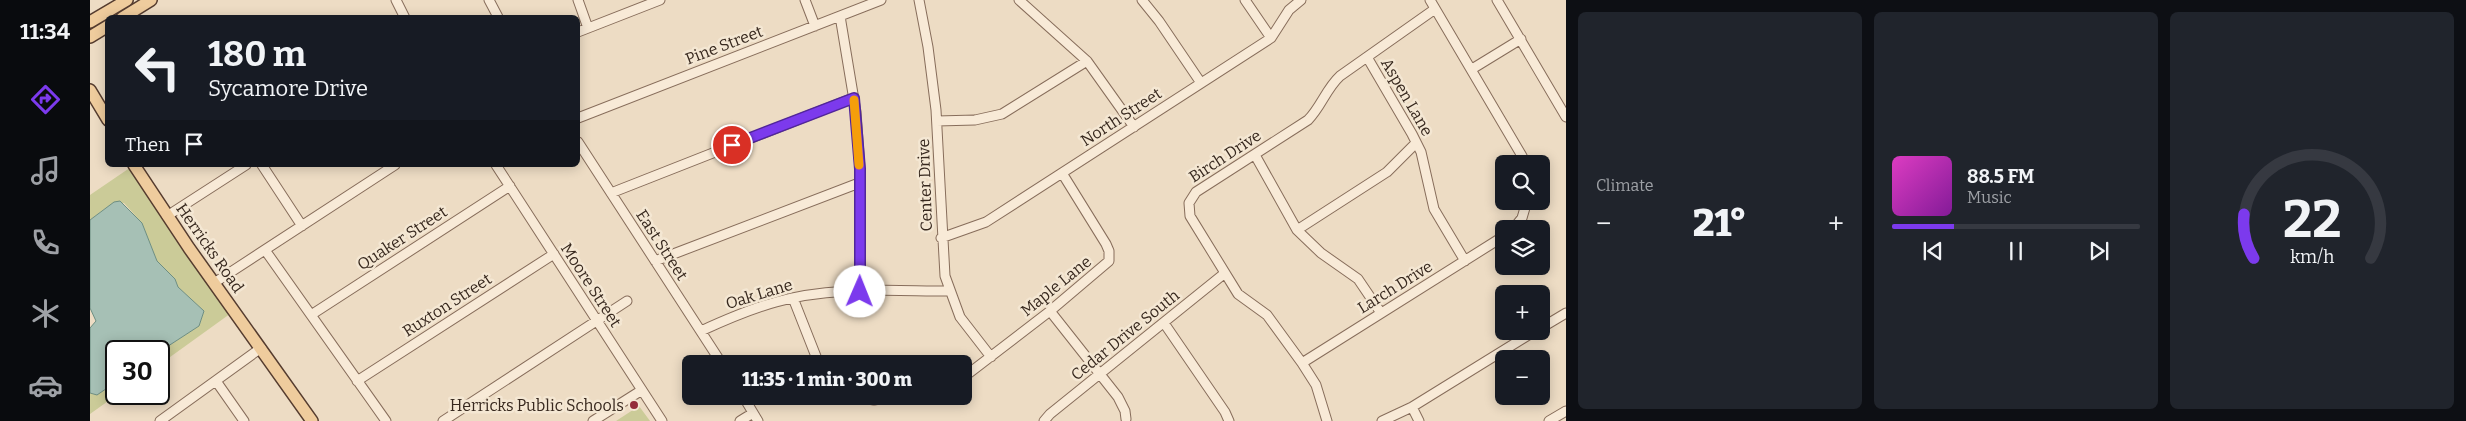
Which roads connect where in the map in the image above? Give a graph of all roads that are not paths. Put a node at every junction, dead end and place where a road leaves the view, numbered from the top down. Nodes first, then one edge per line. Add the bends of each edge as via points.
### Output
1 (127, 0) edge
2 (151, 0) edge
3 (396, 0) edge
4 (489, 0) edge
5 (578, 0) edge
6 (660, 0) edge
7 (805, 0) edge
8 (881, 0) edge
9 (919, 0) edge
10 (1019, 0) edge
11 (1142, 0) edge
12 (1245, 0) edge
13 (1301, 0) edge
14 (1430, 0) edge
15 (1497, 0) edge
16 (1435, 9) junction
17 (127, 15) edge
18 (404, 15) edge
19 (497, 15) edge
20 (840, 16) junction
21 (90, 22) edge
22 (815, 26) junction
23 (105, 28) edge
24 (588, 28) junction
25 (580, 31) edge
26 (90, 37) edge
27 (1271, 38) junction
28 (1521, 39) junction
29 (1367, 57) junction
30 (1087, 61) junction
31 (1472, 69) junction
32 (1201, 83) junction
33 (90, 90) edge
34 (854, 98) junction
35 (105, 115) edge
36 (580, 117) edge
37 (1566, 118) edge
38 (937, 121) junction
39 (1134, 127) junction
40 (1416, 143) junction
41 (580, 145) edge
42 (1255, 155) junction
43 (1521, 155) edge
44 (135, 167) edge
45 (243, 167) edge
46 (263, 167) edge
47 (393, 167) edge
48 (497, 167) edge
49 (1062, 173) junction
50 (859, 183) junction
51 (510, 186) junction
52 (611, 193) junction
53 (167, 216) junction
54 (302, 226) junction
55 (1297, 230) junction
56 (941, 238) junction
57 (1495, 242) edge
58 (265, 250) junction
59 (554, 254) junction
60 (655, 261) junction
61 (1465, 261) junction
62 (1225, 273) junction
63 (214, 283) junction
64 (949, 291) junction
65 (860, 292) junction
66 (793, 298) junction
67 (627, 301) dead end
68 (1050, 311) junction
69 (1381, 313) junction
70 (1566, 313) edge
71 (311, 315) junction
72 (597, 321) junction
73 (1164, 323) junction
74 (1550, 323) edge
75 (701, 331) junction
76 (1520, 340) edge
77 (261, 348) junction
78 (716, 355) edge
79 (815, 355) edge
80 (991, 357) junction
81 (1302, 363) junction
82 (972, 371) edge
83 (1100, 374) junction
84 (216, 381) junction
85 (358, 381) junction
86 (642, 390) junction
87 (748, 405) edge
88 (1412, 407) junction
89 (1566, 411) edge
90 (753, 413) junction
91 (1126, 419) dead end
92 (160, 421) edge
93 (244, 421) edge
94 (312, 421) edge
95 (386, 421) edge
96 (443, 421) edge
97 (593, 421) edge
98 (662, 421) edge
99 (740, 421) edge
100 (758, 421) edge
101 (1044, 421) edge
102 (1229, 421) edge
103 (1327, 421) edge
104 (1382, 421) edge
105 (1419, 421) edge
106 (1549, 421) edge

1 - 21 main road
2 - 17 main road
3 - 18 street
4 - 19 street
5 - 24 street
6 - 24 street
7 - 22 street
8 - 20 street, Pine Street
9 - 38 street, Center Drive
10 - 30 street
11 - 32 street
12 - 27 street
13 - 27 street, North Street via 1289,10
14 - 16 street
15 - 28 street
16 - 29 street, Birch Drive
16 - 31 street
20 - 22 street, Pine Street
20 - 34 street
22 - 36 street, Pine Street
23 - 26 main road
24 - 25 street
27 - 32 street, North Street
28 - 31 street
28 - 37 street
29 - 40 street, Aspen Lane
29 - 42 street, Birch Drive via 1332,84 1308,120
30 - 38 street via 1002,114 975,120
30 - 39 street
31 - 43 street
32 - 39 street, North Street
33 - 35 main road
34 - 50 street
34 - 52 street
38 - 56 street, Center Drive
39 - 49 street, North Street
40 - 55 street via 1387,172
40 - 61 street, Aspen Lane via 1434,209
41 - 52 street, East Street
42 - 55 street
42 - 62 street, Birch Drive via 1196,192 1189,202 1190,216
44 - 53 main road, Herricks Road
45 - 53 street
46 - 54 street
47 - 54 street
48 - 51 street, Moore Street
49 - 56 street, North Street via 986,222
49 - 68 street, Maple Lane via 1106,244 1110,256 1107,265
50 - 60 street
50 - 65 street
51 - 59 street, Moore Street
51 - 71 street, Quaker Street
52 - 60 street, East Street
53 - 63 main road, Herricks Road
54 - 58 street
55 - 69 street via 1321,253 1358,279
56 - 64 street, Center Drive
57 - 61 street, Larch Drive
58 - 63 street
58 - 71 street
59 - 72 street, Moore Street
59 - 85 street, Ruxton Street
60 - 75 street, East Street
61 - 69 street, Larch Drive
62 - 73 street, Cedar Drive South
62 - 81 street, Birch Drive via 1238,294 1267,315
63 - 77 main road, Herricks Road
64 - 65 street, Oak Lane
64 - 80 street, Center Drive via 960,317
65 - 66 street, Oak Lane
66 - 75 street, Oak Lane
66 - 79 street
67 - 72 street
68 - 80 street, Maple Lane
68 - 83 street
69 - 81 street, Larch Drive
70 - 74 street
71 - 85 street
72 - 86 street, Moore Street
72 - 96 street
73 - 83 street, Cedar Drive South
73 - 102 street
75 - 78 street, East Street
76 - 88 street
77 - 84 street
77 - 94 main road, Herricks Road
80 - 82 street, Maple Lane
81 - 103 street, Birch Drive via 1319,392
83 - 91 street via 1118,397
83 - 101 street, Cedar Drive South
84 - 92 street
84 - 93 street
85 - 95 street
86 - 97 street
86 - 98 street, Moore Street
87 - 90 street
88 - 104 street
88 - 105 street
89 - 106 street
90 - 99 street
90 - 100 street

